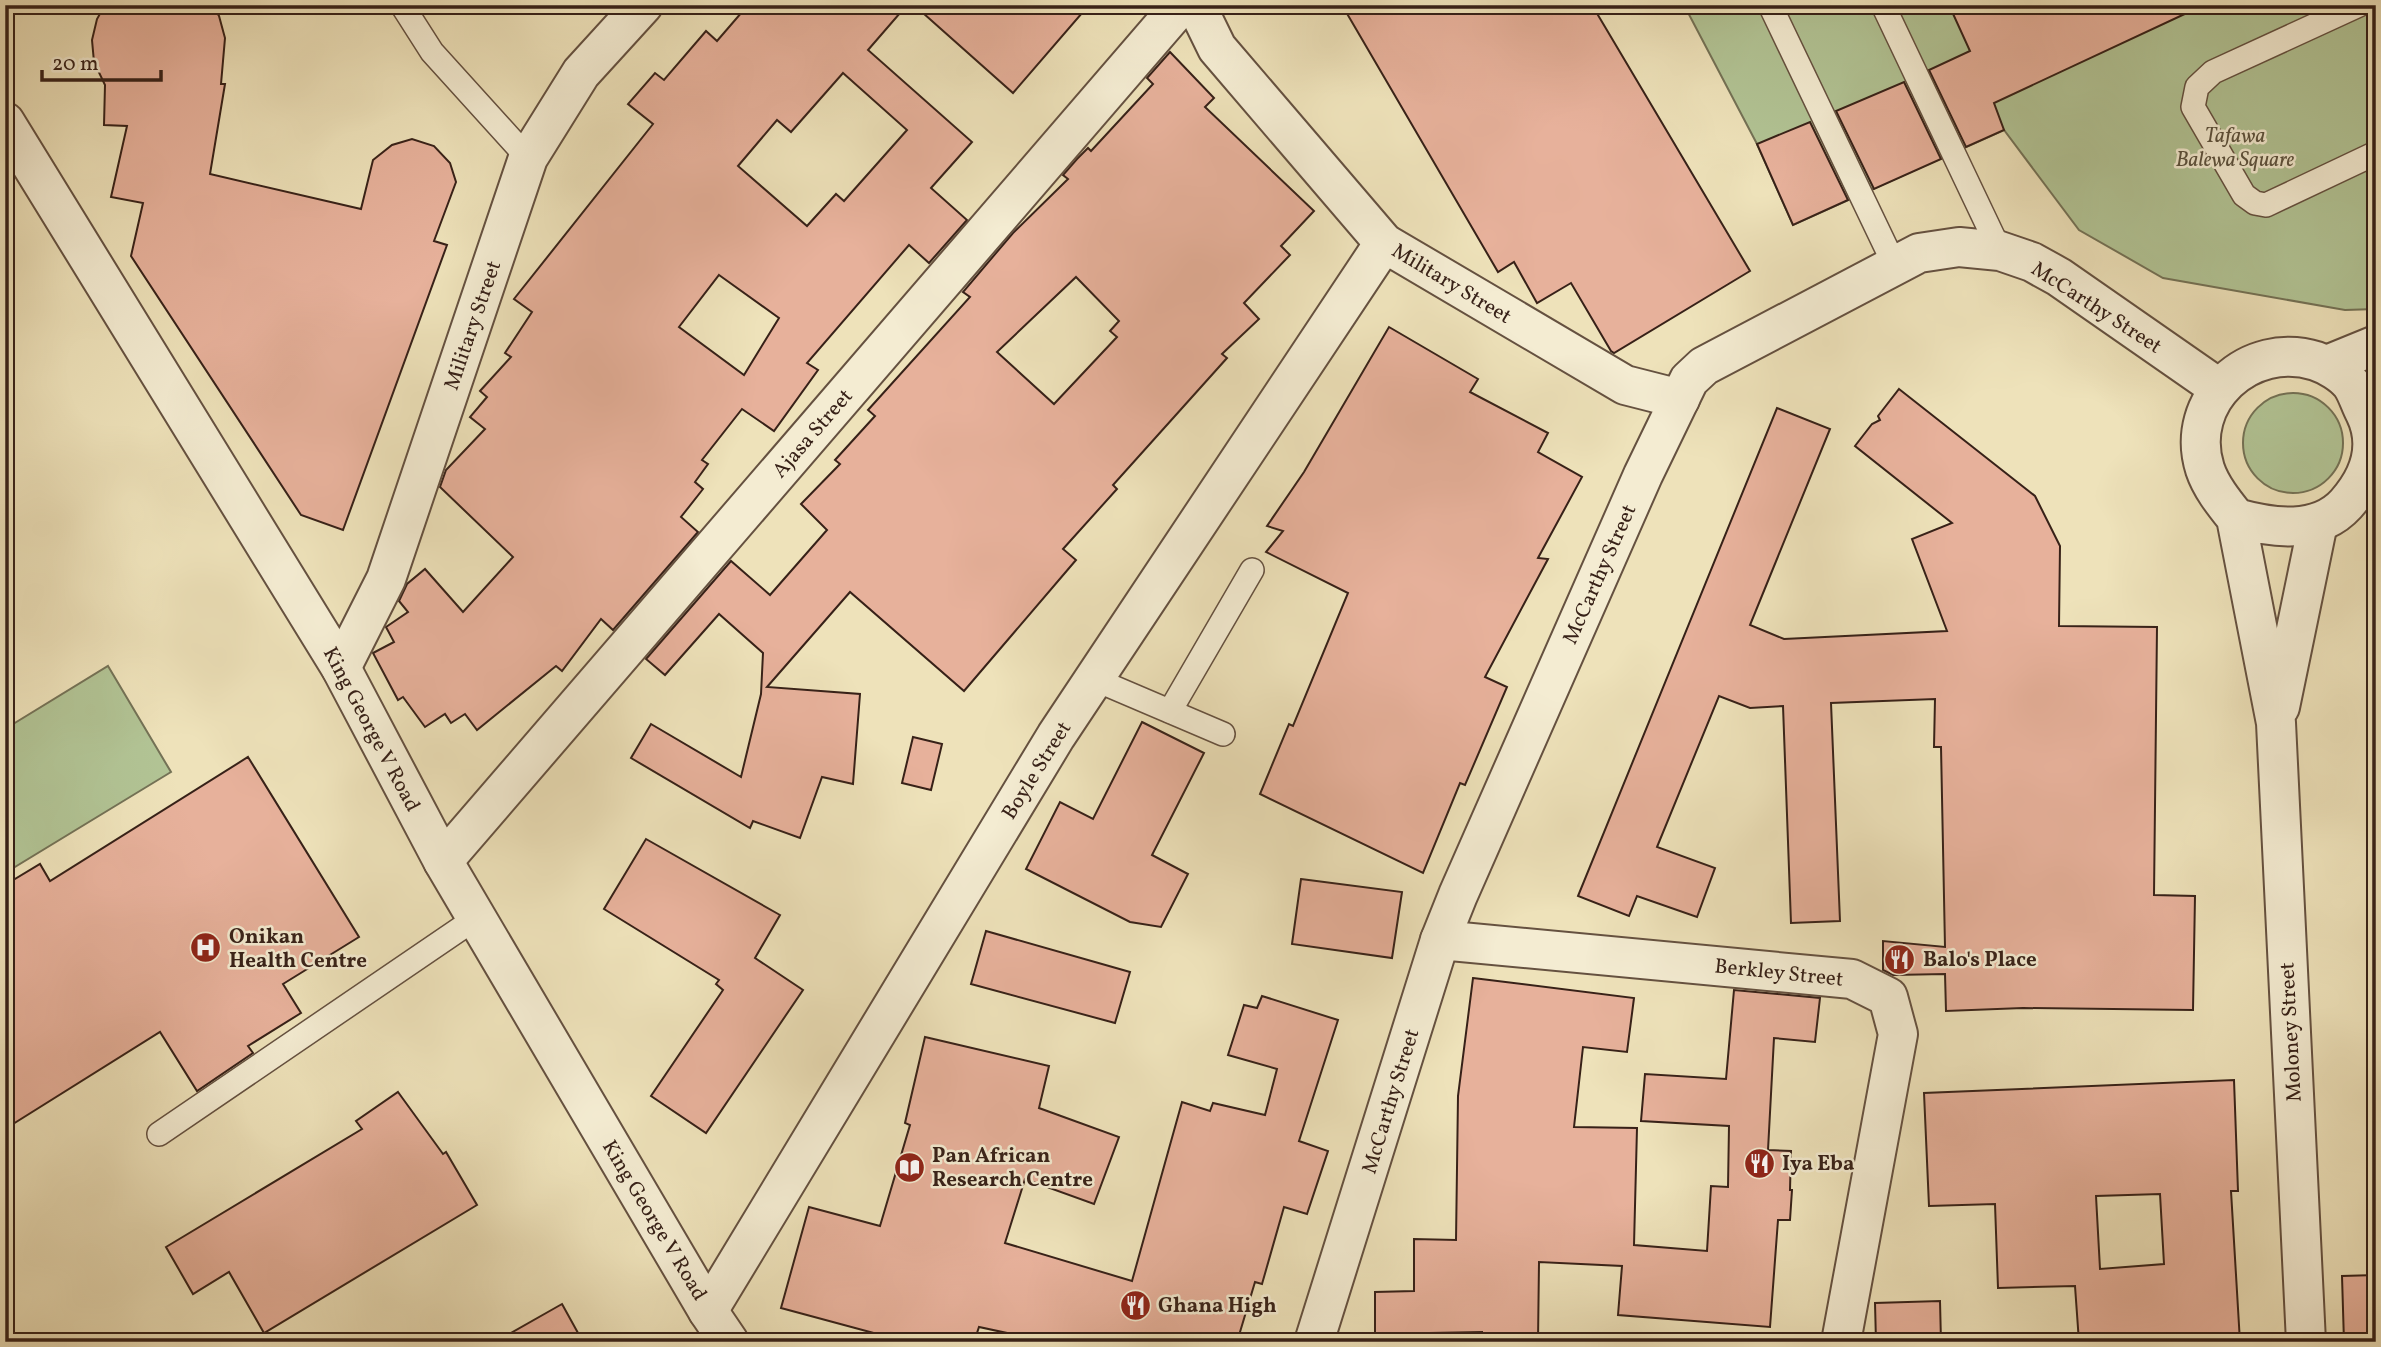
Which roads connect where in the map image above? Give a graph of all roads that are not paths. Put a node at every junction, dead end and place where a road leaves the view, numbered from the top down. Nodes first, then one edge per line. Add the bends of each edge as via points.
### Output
1 (402, 5) edge
2 (643, 5) edge
3 (1181, 5) edge
4 (1196, 5) edge
5 (1770, 5) edge
6 (1883, 5) edge
7 (2359, 5) edge
8 (5, 122) edge
9 (2376, 153) edge
10 (528, 158) junction
11 (1384, 243) junction
12 (2000, 251) junction
13 (1895, 266) junction
14 (2376, 345) edge
15 (2327, 365) junction
16 (2220, 389) junction
17 (1680, 399) junction
18 (2373, 419) edge
19 (2236, 518) junction
20 (2318, 523) junction
21 (1252, 570) dead end
22 (341, 668) junction
23 (1094, 679) junction
24 (1170, 711) junction
25 (2276, 723) junction
26 (1223, 734) dead end
27 (443, 861) junction
28 (476, 918) junction
29 (1440, 940) junction
30 (159, 1134) dead end
31 (708, 1311) junction
32 (729, 1342) edge
33 (1314, 1342) edge
34 (1841, 1342) edge
35 (2306, 1342) edge

1 - 10 lane via 432,52
2 - 10 street, Military Street via 582,73
3 - 27 street, Ajasa Street
4 - 11 street, Military Street via 1216,48
5 - 13 lane
6 - 12 lane
7 - 9 lane via 2213,72 2197,87 2193,107 2245,195 2255,203 2266,205
8 - 22 street, King George V Road
10 - 22 street, Military Street via 386,579
11 - 17 street, Military Street via 1625,385
11 - 23 street, Boyle Street
12 - 13 street, McCarthy Street via 1959,247 1919,253
12 - 16 street, McCarthy Street via 2059,277
13 - 17 street, McCarthy Street via 1704,366 1689,380
14 - 15 street
15 - 16 street via 2299,356 2269,357 2242,369
15 - 18 street via 2350,383
16 - 19 street via 2206,413 2201,441 2205,469
17 - 29 street, McCarthy Street
18 - 20 street via 2371,462 2361,488 2342,509
19 - 20 street via 2263,525
19 - 25 street, Moloney Street
20 - 25 street, Moloney Street
21 - 24 lane
22 - 27 street, King George V Road
23 - 24 lane
23 - 31 street, Boyle Street
24 - 26 lane
25 - 35 street, Moloney Street
27 - 28 street, King George V Road
28 - 30 lane
28 - 31 street, King George V Road
29 - 33 street, McCarthy Street
29 - 34 street, Berkley Street via 1853,979 1888,997 1898,1034
31 - 32 street, King George V Road

